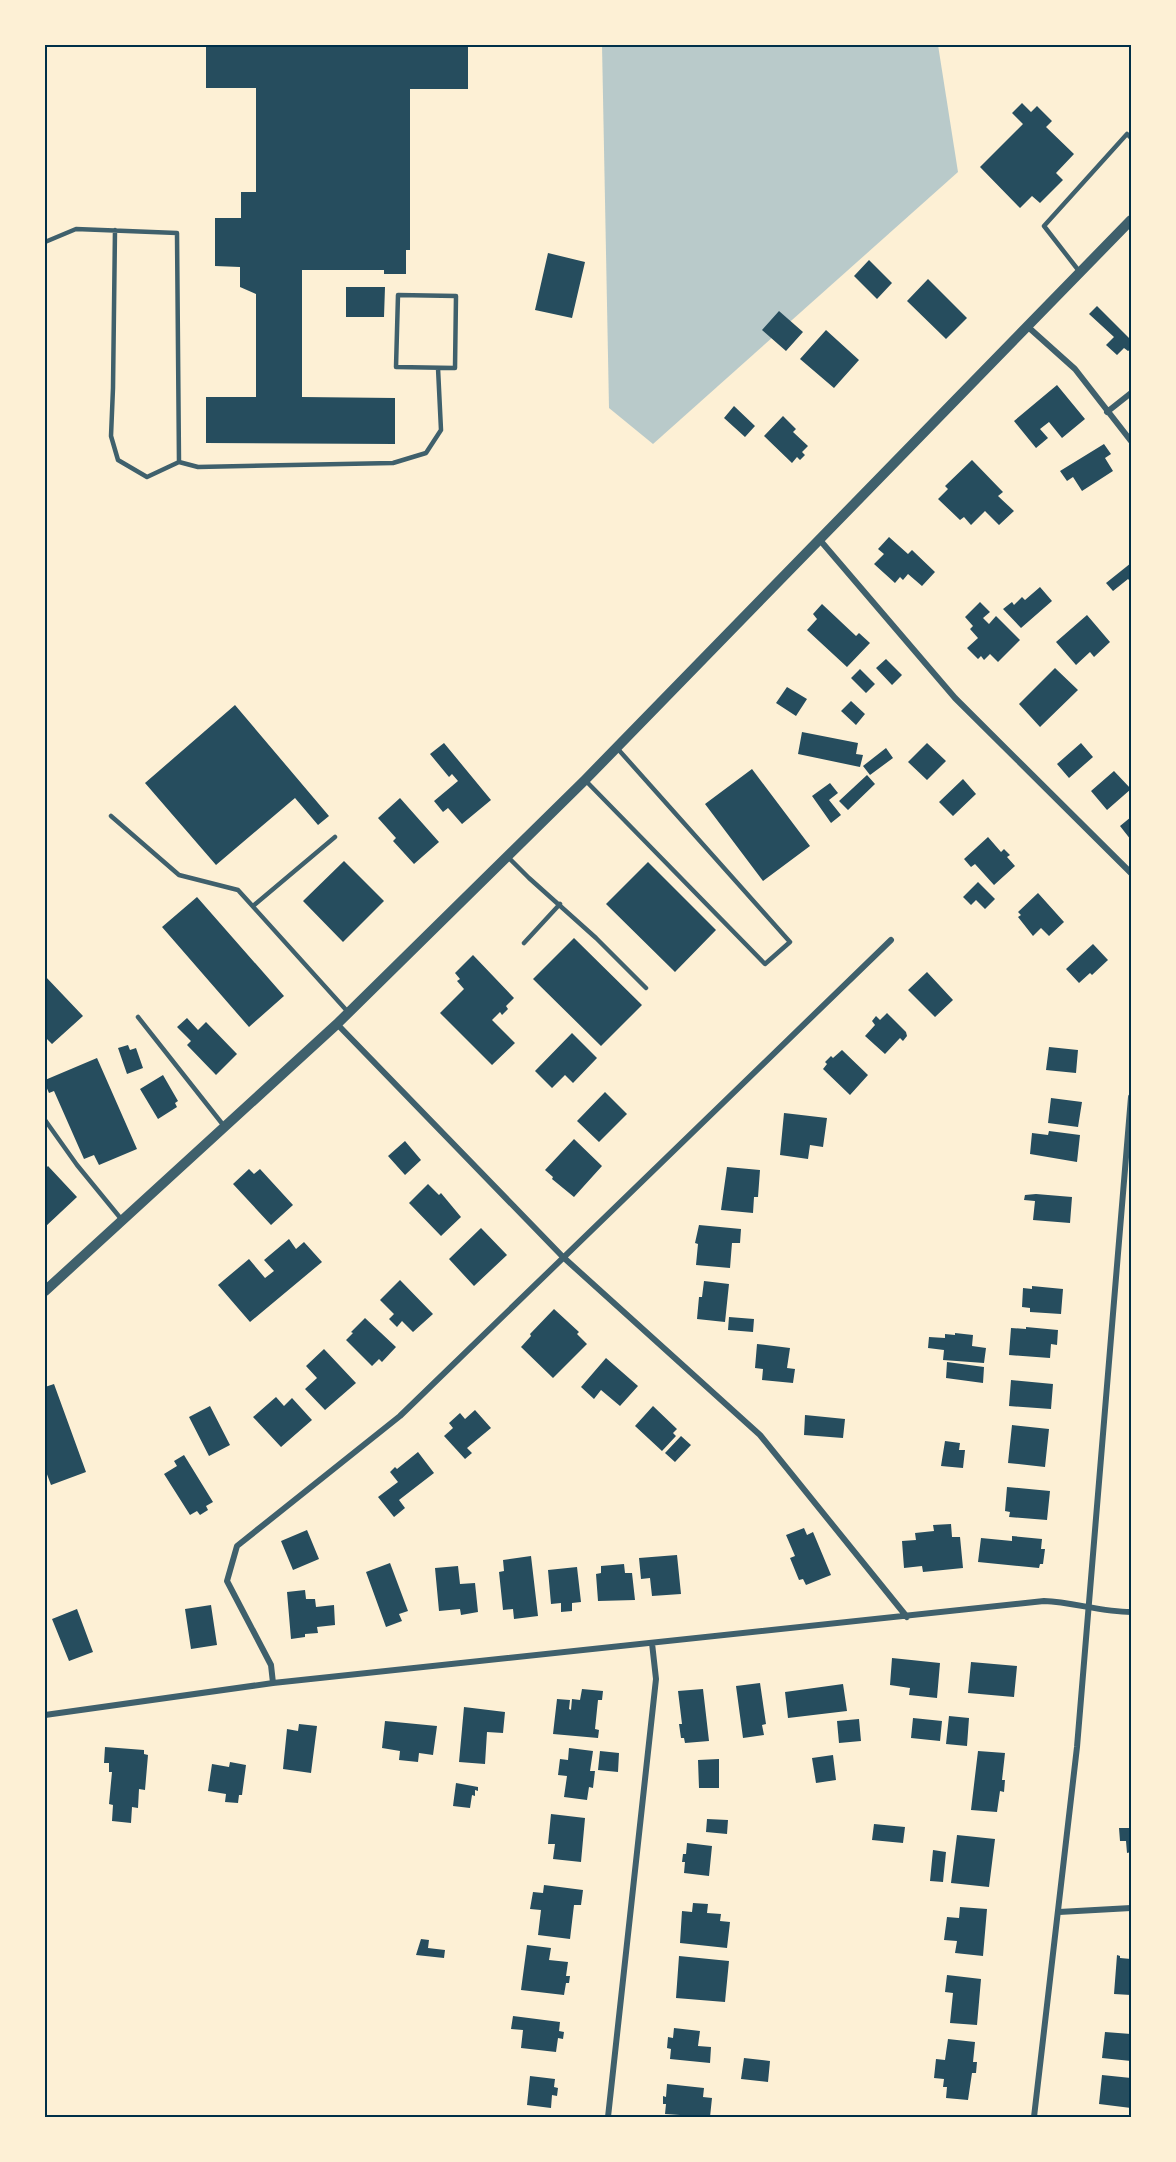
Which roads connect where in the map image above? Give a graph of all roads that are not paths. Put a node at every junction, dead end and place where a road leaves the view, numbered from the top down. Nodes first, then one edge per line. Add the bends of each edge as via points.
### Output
1 (1131, 138) edge
2 (1131, 220) edge
3 (115, 230) junction
4 (45, 242) edge
5 (1080, 272) junction
6 (1027, 326) junction
7 (438, 368) junction
8 (1131, 393) edge
9 (1107, 412) junction
10 (1131, 441) edge
11 (180, 462) junction
12 (819, 539) junction
13 (617, 748) junction
14 (585, 780) junction
15 (111, 816) dead end
16 (335, 837) dead end
17 (507, 856) junction
18 (1131, 873) edge
19 (560, 904) junction
20 (253, 906) junction
21 (891, 940) dead end
22 (524, 943) dead end
23 (646, 988) dead end
24 (348, 1012) junction
25 (138, 1017) dead end
26 (337, 1024) junction
27 (1131, 1097) edge
28 (45, 1120) edge
29 (224, 1126) junction
30 (122, 1220) junction
31 (563, 1257) junction
32 (45, 1291) edge
33 (1089, 1607) junction
34 (1131, 1612) edge
35 (908, 1617) junction
36 (652, 1643) junction
37 (273, 1683) junction
38 (45, 1715) edge
39 (1131, 1908) edge
40 (1059, 1912) junction
41 (608, 2117) edge
42 (1034, 2117) edge

1 - 5 lane via 1127,134 1044,226
2 - 5 street
3 - 4 lane via 76,229
3 - 11 lane via 177,233
3 - 11 lane via 111,436 118,460 147,477
5 - 6 street
6 - 9 street via 1075,369
6 - 12 street
7 - 7 lane via 455,368 456,296 398,295 396,367
7 - 11 lane via 441,430 426,453 393,463 198,467
8 - 9 street
9 - 10 street
12 - 13 street
12 - 18 street via 955,698
13 - 14 street
13 - 14 lane via 790,942 765,964
14 - 17 street
15 - 20 lane via 179,875 238,890
16 - 20 lane
17 - 19 lane
17 - 24 street
19 - 22 lane
19 - 23 lane
20 - 24 lane
21 - 31 street
24 - 26 street
25 - 29 lane
26 - 29 street
26 - 31 street
27 - 33 street
28 - 30 lane
29 - 30 street
30 - 32 street
31 - 35 street via 760,1435
31 - 37 street via 400,1416 237,1546 227,1581 271,1665
33 - 34 street
33 - 35 street via 1044,1601
33 - 40 street
35 - 36 street
36 - 37 street
36 - 41 street via 656,1679
37 - 38 street
39 - 40 street
40 - 42 street

